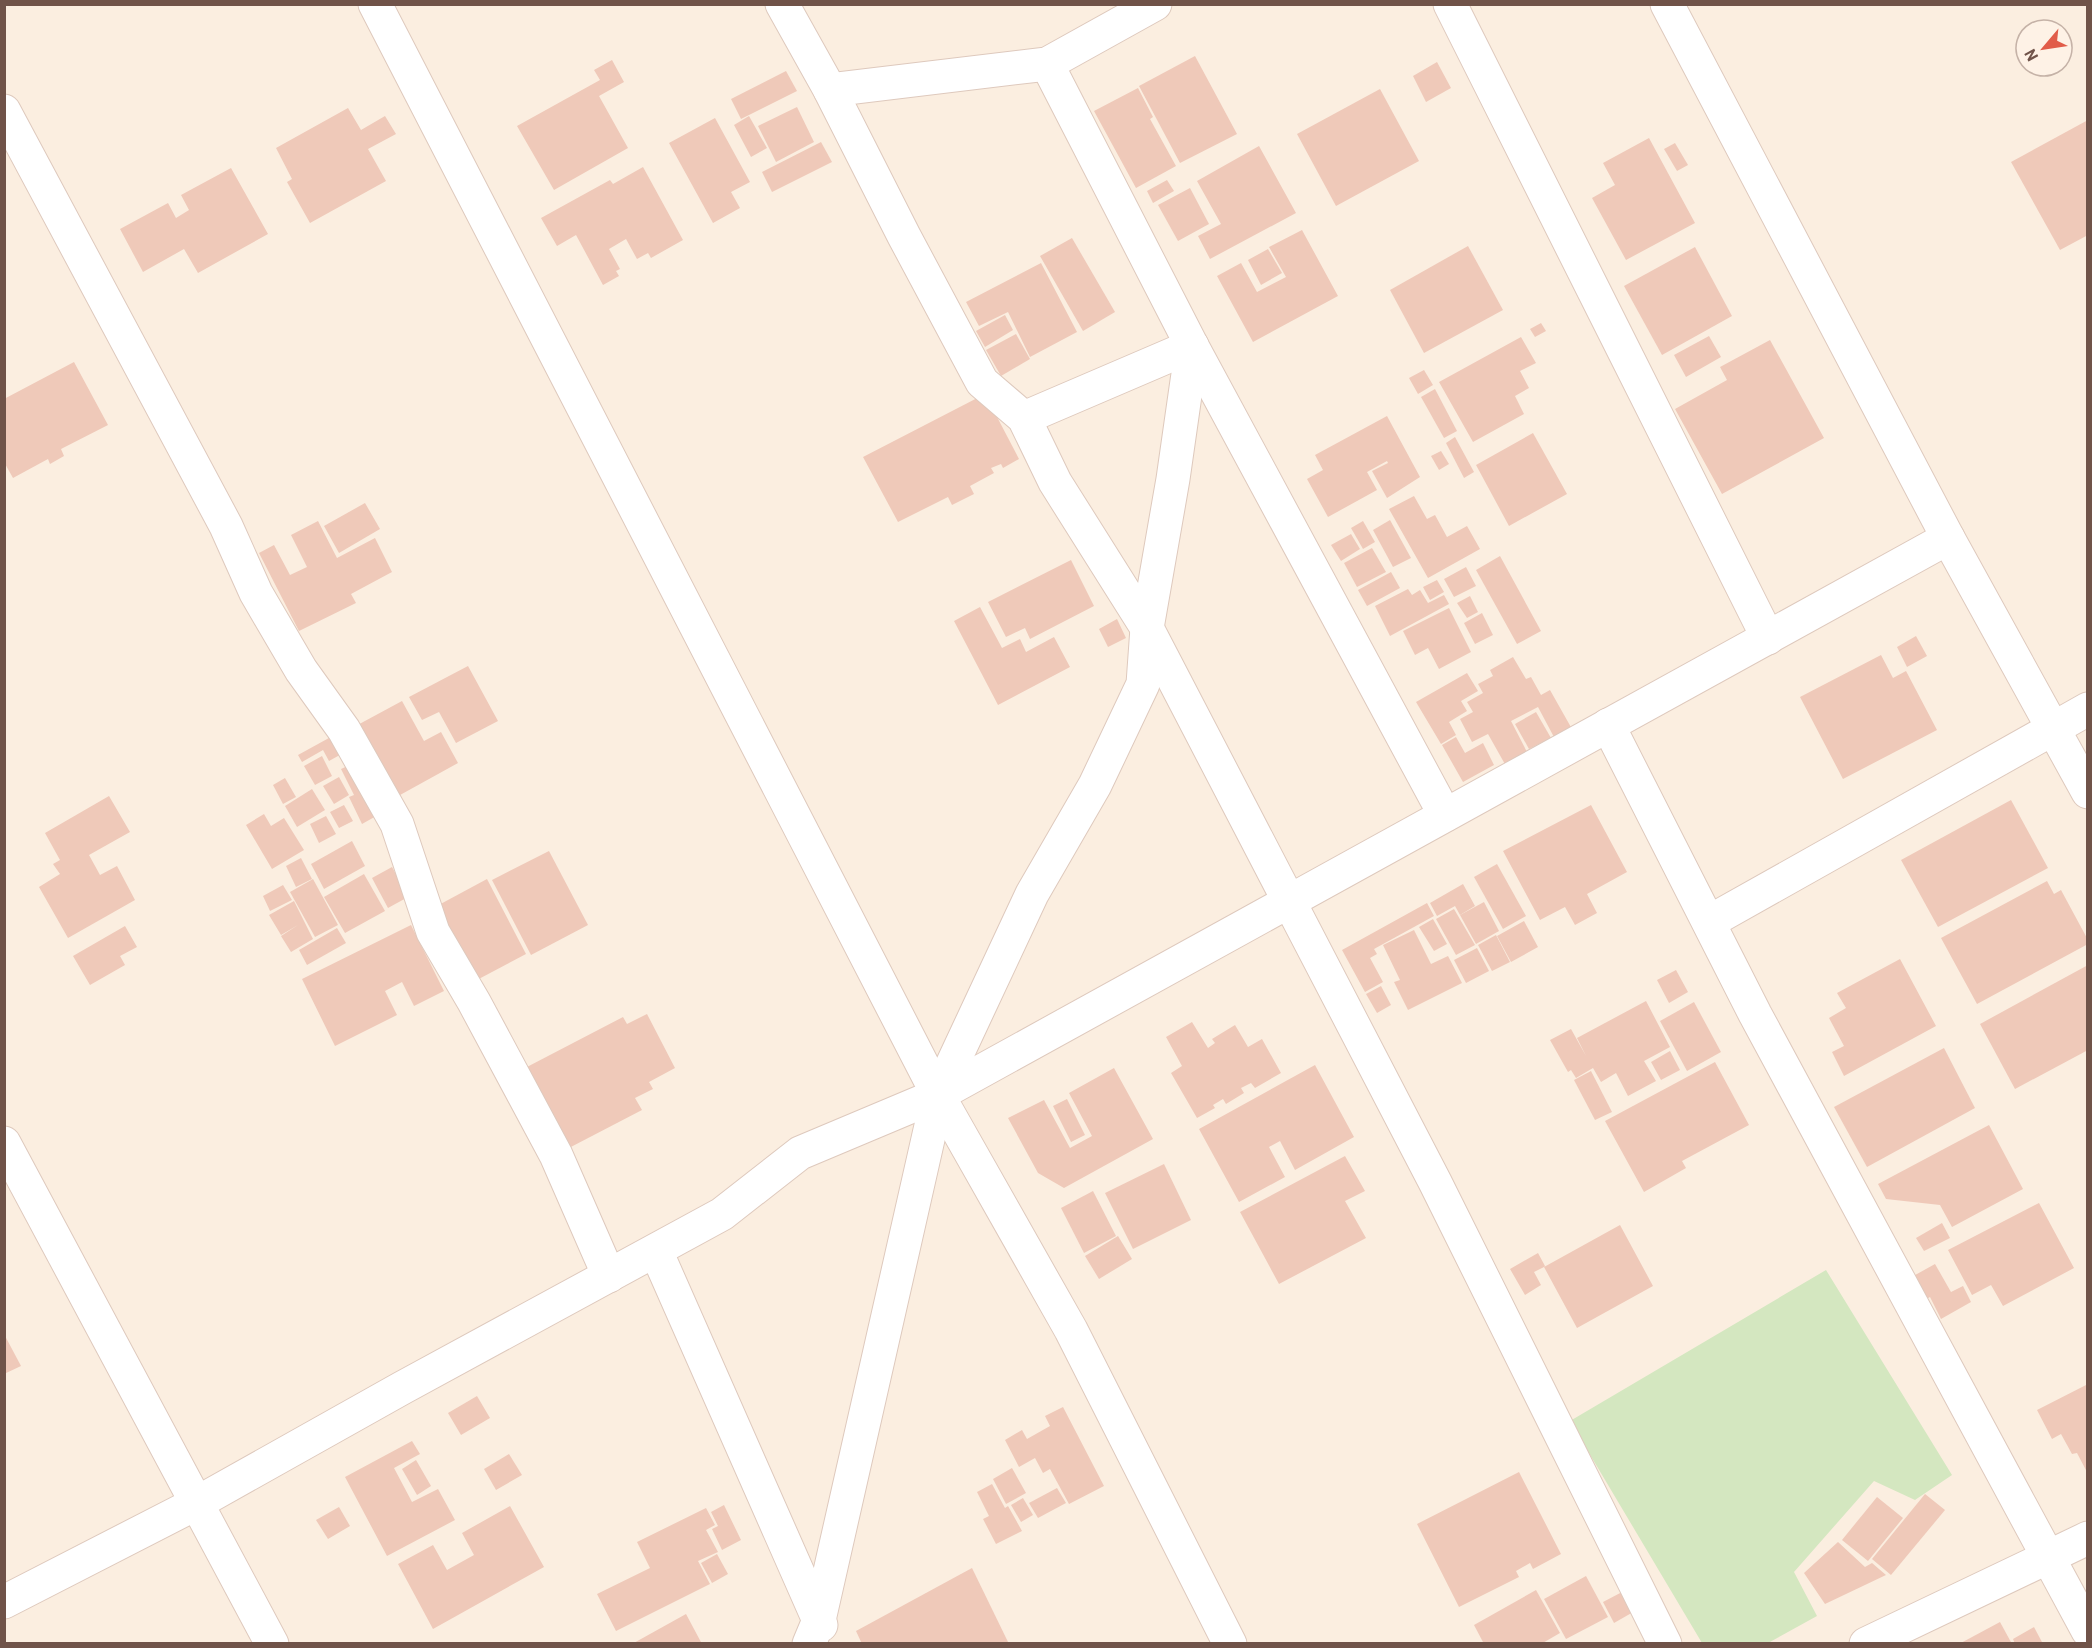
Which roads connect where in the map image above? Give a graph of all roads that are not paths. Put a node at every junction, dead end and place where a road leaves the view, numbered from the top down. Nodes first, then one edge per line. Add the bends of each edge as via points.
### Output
1 (375, 4) edge
2 (782, 4) edge
3 (1155, 4) edge
4 (1450, 4) edge
5 (1667, 4) edge
6 (1047, 64) junction
7 (830, 90) junction
8 (4, 111) edge
9 (1192, 346) junction
10 (1024, 418) junction
11 (1948, 538) junction
12 (1147, 628) junction
13 (1767, 638) junction
14 (2088, 709) edge
15 (1608, 725) junction
16 (2053, 728) junction
17 (2088, 792) edge
18 (1445, 815) junction
19 (1289, 902) junction
20 (1709, 922) junction
21 (938, 1095) junction
22 (4, 1143) edge
23 (656, 1251) junction
24 (609, 1276) junction
25 (198, 1503) junction
26 (2088, 1538) edge
27 (2049, 1557) junction
28 (4, 1602) edge
29 (2088, 1630) edge
30 (819, 1636) edge
31 (272, 1644) edge
32 (1230, 1644) edge
33 (1665, 1644) edge
34 (1866, 1644) edge

1 - 21 street
2 - 7 street
3 - 6 street
4 - 13 street
5 - 11 street
6 - 7 street
6 - 9 street
7 - 10 street via 982,382
8 - 24 street via 226,526 256,593 301,670 344,730 398,824 433,932 556,1155
9 - 10 street
9 - 12 street
9 - 18 street
10 - 12 street via 1055,482
11 - 13 street
11 - 16 street
12 - 19 street
12 - 21 street via 1143,684 1095,785 1032,894
13 - 15 street
14 - 16 street
15 - 18 street
15 - 20 street
16 - 17 street
16 - 20 street
18 - 19 street
19 - 21 street
19 - 33 street via 1440,1193
20 - 27 street
21 - 23 street via 800,1154 722,1214
21 - 30 street
21 - 32 street via 1071,1330
22 - 25 street
23 - 24 street
23 - 30 street
24 - 25 street
25 - 28 street
25 - 31 street
26 - 27 street
27 - 29 street
27 - 34 street

